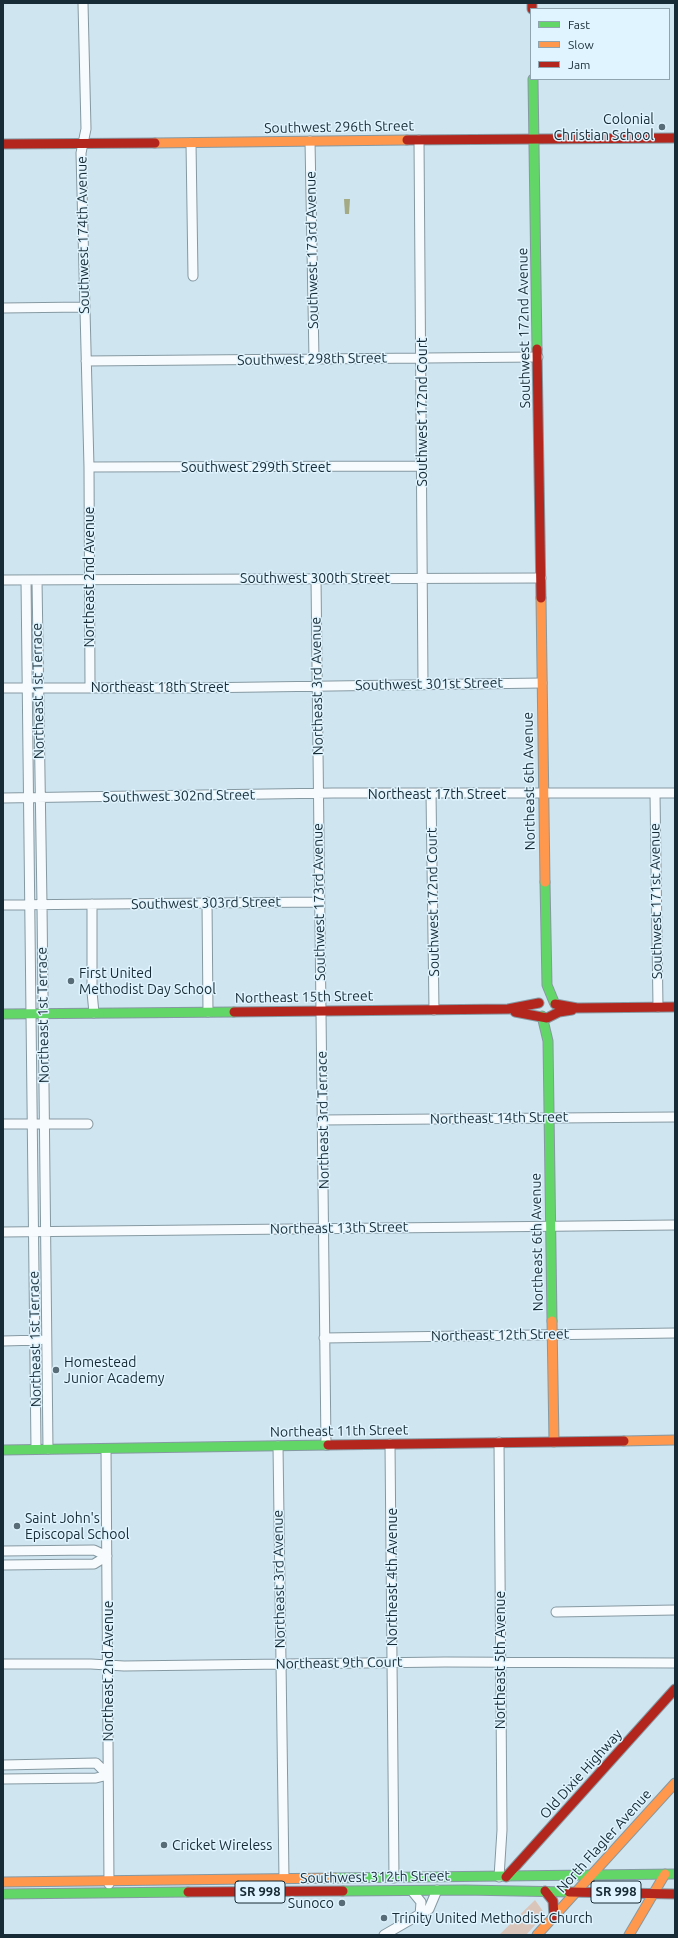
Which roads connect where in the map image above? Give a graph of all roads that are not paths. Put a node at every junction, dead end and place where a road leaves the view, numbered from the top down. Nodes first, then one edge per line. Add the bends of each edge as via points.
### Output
1 (84, 3) edge
2 (533, 80) edge
3 (675, 138) edge
4 (535, 139) junction
5 (419, 140) junction
6 (310, 141) junction
7 (83, 143) junction
8 (191, 143) junction
9 (3, 144) edge
10 (193, 276) dead end
11 (84, 307) junction
12 (3, 308) edge
13 (538, 357) junction
14 (422, 358) junction
15 (314, 359) junction
16 (86, 361) junction
17 (422, 466) junction
18 (89, 467) junction
19 (316, 578) junction
20 (423, 578) junction
21 (541, 578) junction
22 (3, 580) edge
23 (26, 580) junction
24 (36, 580) junction
25 (89, 580) junction
26 (542, 683) junction
27 (423, 684) junction
28 (316, 685) junction
29 (90, 687) junction
30 (3, 688) edge
31 (28, 688) junction
32 (38, 688) junction
33 (431, 793) junction
34 (675, 793) edge
35 (318, 794) junction
36 (543, 794) junction
37 (654, 794) junction
38 (3, 798) edge
39 (29, 798) junction
40 (40, 798) junction
41 (207, 902) junction
42 (319, 902) junction
43 (92, 904) junction
44 (3, 905) edge
45 (30, 905) junction
46 (42, 905) junction
47 (547, 985) junction
48 (540, 1002) junction
49 (554, 1003) junction
50 (658, 1007) junction
51 (675, 1007) edge
52 (577, 1008) junction
53 (508, 1009) junction
54 (434, 1010) junction
55 (321, 1011) junction
56 (208, 1012) junction
57 (3, 1014) edge
58 (32, 1014) junction
59 (43, 1014) junction
60 (94, 1014) junction
61 (553, 1015) junction
62 (542, 1016) junction
63 (548, 1041) junction
64 (675, 1117) edge
65 (549, 1118) junction
66 (322, 1120) junction
67 (3, 1124) edge
68 (32, 1124) junction
69 (44, 1124) junction
70 (88, 1124) dead end
71 (675, 1225) edge
72 (551, 1226) junction
73 (324, 1228) junction
74 (3, 1232) edge
75 (34, 1232) junction
76 (44, 1232) junction
77 (675, 1333) edge
78 (553, 1335) junction
79 (324, 1338) junction
80 (34, 1340) junction
81 (46, 1340) junction
82 (3, 1341) edge
83 (675, 1440) edge
84 (499, 1442) junction
85 (554, 1442) junction
86 (390, 1444) junction
87 (326, 1445) junction
88 (278, 1446) junction
89 (36, 1449) junction
90 (48, 1449) junction
91 (106, 1449) junction
92 (3, 1450) edge
93 (3, 1551) edge
94 (107, 1556) junction
95 (3, 1565) edge
96 (675, 1610) edge
97 (556, 1612) dead end
98 (392, 1662) junction
99 (500, 1662) junction
100 (675, 1663) edge
101 (3, 1664) edge
102 (280, 1664) junction
103 (108, 1665) junction
104 (675, 1689) edge
105 (28, 1764) junction
106 (3, 1765) edge
107 (108, 1775) junction
108 (3, 1779) edge
109 (28, 1779) junction
110 (675, 1784) edge
111 (665, 1874) junction
112 (675, 1874) edge
113 (592, 1875) junction
114 (503, 1877) junction
115 (394, 1878) junction
116 (284, 1879) junction
117 (109, 1881) junction
118 (3, 1882) edge
119 (411, 1890) junction
120 (437, 1890) junction
121 (494, 1890) junction
122 (545, 1891) junction
123 (578, 1891) junction
124 (110, 1893) junction
125 (654, 1893) junction
126 (3, 1894) edge
127 (675, 1894) edge
128 (420, 1916) junction
129 (554, 1917) junction
130 (384, 1935) edge
131 (537, 1935) edge
132 (629, 1935) edge

1 - 7 street, Southwest 174th Avenue via 86,129
2 - 4 main road, Southwest 172nd Avenue
3 - 4 main road, Southwest 296th Street
4 - 5 main road, Southwest 296th Street
4 - 13 main road, Southwest 172nd Avenue
5 - 6 main road, Southwest 296th Street
5 - 14 street, Southwest 172nd Court
6 - 8 main road, Southwest 296th Street
6 - 15 street, Southwest 173rd Avenue
7 - 8 main road, Southwest 296th Street
7 - 9 main road, Southwest 296th Street
7 - 11 street, Southwest 174th Avenue via 81,153
8 - 10 street
11 - 12 street
11 - 16 street, Southwest 174th Avenue
13 - 14 street, Southwest 298th Street
13 - 21 main road, Southwest 172nd Avenue
14 - 15 street, Southwest 298th Street
14 - 17 street, Southwest 172nd Court
15 - 16 street, Southwest 298th Street
16 - 18 street, Southwest 174th Avenue
17 - 18 street, Southwest 299th Street
17 - 20 street, Southwest 172nd Court
18 - 25 street, Northeast 2nd Avenue
19 - 20 street, Southwest 300th Street
19 - 25 street, Southwest 300th Street
19 - 28 street, Northeast 3rd Avenue
20 - 21 street, Southwest 300th Street
20 - 27 street, Southwest 172nd Court
21 - 26 main road, Northeast 6th Avenue
22 - 23 street, Southwest 300th Street
23 - 24 street, Southwest 300th Street
23 - 31 street, Northeast 1st Terrace
24 - 25 street, Southwest 300th Street
24 - 32 street, Northeast 1st Terrace
25 - 29 street, Northeast 2nd Avenue
26 - 27 street, Southwest 301st Street
26 - 36 main road, Northeast 6th Avenue
27 - 28 street, Southwest 301st Street
28 - 29 street, Northeast 18th Street
28 - 35 street, Northeast 3rd Avenue
29 - 32 street, Northeast 18th Street
30 - 31 street, Northeast 18th Street
31 - 32 street, Northeast 18th Street
31 - 39 street, Northeast 1st Terrace
32 - 40 street, Northeast 1st Terrace
33 - 35 street, Northeast 17th Street
33 - 36 street, Northeast 17th Street
33 - 54 street, Southwest 172nd Court
34 - 37 street, Northeast 17th Street
35 - 40 street, Southwest 302nd Street
35 - 42 street, Southwest 173rd Avenue
36 - 37 street, Northeast 17th Street
36 - 47 main road, Northeast 6th Avenue
37 - 50 street, Southwest 171st Avenue
38 - 39 street
39 - 40 street
39 - 45 street, Northeast 1st Terrace
40 - 46 street, Northeast 1st Terrace
41 - 42 street, Southwest 303rd Street
41 - 43 street, Southwest 303rd Street
41 - 56 street
42 - 55 street, Southwest 173rd Avenue
43 - 46 street, Southwest 303rd Street
43 - 60 street
44 - 45 street, Southwest 303rd Street
45 - 46 street, Southwest 303rd Street
45 - 58 street, Northeast 1st Terrace
46 - 59 street, Northeast 1st Terrace
47 - 48 main road, Northeast 6th Avenue
47 - 49 main road, Northeast 6th Avenue
48 - 49 main road via 550,999
48 - 53 main road, Northeast 15th Street
48 - 62 main road via 537,1009
49 - 52 main road
49 - 61 main road via 556,1009
50 - 51 main road
50 - 52 main road
52 - 61 main road
53 - 54 main road, Northeast 15th Street
53 - 62 main road, Northeast 15th Street
54 - 55 main road, Northeast 15th Street
55 - 56 main road, Northeast 15th Street
55 - 66 street, Northeast 3rd Terrace
56 - 60 main road, Northeast 15th Street
57 - 58 main road, Northeast 15th Street
58 - 59 main road, Northeast 15th Street
58 - 68 street, Northeast 1st Terrace
59 - 60 main road, Northeast 15th Street
59 - 69 street, Northeast 1st Terrace
61 - 62 main road via 547,1018
61 - 63 main road, Northeast 6th Avenue
62 - 63 main road, Northeast 6th Avenue
63 - 65 main road, Northeast 6th Avenue
64 - 65 street, Northeast 14th Street
65 - 66 street, Northeast 14th Street
65 - 72 main road, Northeast 6th Avenue
66 - 73 street, Northeast 3rd Terrace
67 - 68 street
68 - 69 street
68 - 75 street, Northeast 1st Terrace
69 - 70 street
69 - 76 street, Northeast 1st Terrace
71 - 72 street, Northeast 13th Street
72 - 73 street, Northeast 13th Street
72 - 78 main road, Northeast 6th Avenue
73 - 76 street, Northeast 13th Street
73 - 79 street
74 - 75 street, Northeast 13th Street
75 - 76 street, Northeast 13th Street
75 - 80 street, Northeast 1st Terrace
76 - 81 street, Northeast 1st Terrace
77 - 78 street, Northeast 12th Street
78 - 79 street, Northeast 12th Street
78 - 85 main road, Northeast 6th Avenue
79 - 87 street
80 - 81 street
80 - 82 street
80 - 89 street, Northeast 1st Terrace
81 - 90 street, Northeast 1st Terrace
83 - 85 main road, Northeast 11th Street
84 - 85 main road, Northeast 11th Street
84 - 86 main road, Northeast 11th Street
84 - 99 street, Northeast 5th Avenue
86 - 87 main road, Northeast 11th Street
86 - 98 street, Northeast 4th Avenue
87 - 88 main road, Northeast 11th Street
88 - 91 main road, Northeast 11th Street
88 - 102 street, Northeast 3rd Avenue
89 - 90 main road, Northeast 11th Street
89 - 92 main road, Northeast 11th Street
90 - 91 main road, Northeast 11th Street
91 - 94 street, Northeast 2nd Avenue
93 - 94 street via 94,1550
94 - 95 street via 94,1564
94 - 103 street, Northeast 2nd Avenue
96 - 97 street
98 - 99 street, Northeast 9th Court
98 - 102 street, Northeast 9th Court
98 - 115 street, Northeast 4th Avenue
99 - 100 street, Northeast 9th Court
99 - 114 street, Northeast 5th Avenue
101 - 103 street, Northeast 9th Court
102 - 103 street, Northeast 9th Court
102 - 116 street, Northeast 3rd Avenue
103 - 107 street, Northeast 2nd Avenue
104 - 114 main road, Old Dixie Highway
105 - 106 street
105 - 107 street via 96,1764
105 - 109 street
107 - 109 street via 96,1778
107 - 117 street, Northeast 2nd Avenue
108 - 109 street
110 - 113 main road, North Flagler Avenue
111 - 112 main road, Southwest 312th Street / SR 998
111 - 113 main road, Southwest 312th Street / SR 998
111 - 125 main road
113 - 114 main road, Southwest 312th Street / SR 998
113 - 123 main road, North Flagler Avenue
114 - 115 main road, Southwest 312th Street / SR 998
114 - 121 main road, Old Dixie Highway
115 - 116 main road, Southwest 312th Street / SR 998
116 - 117 main road, Southwest 312th Street / SR 998
117 - 118 main road, Southwest 312th Street / SR 998
117 - 124 street, Northeast 2nd Avenue
119 - 120 main road, Southwest 312th Street / SR 998
119 - 124 main road, Southwest 312th Street / SR 998
119 - 128 street via 421,1902
120 - 121 main road, Southwest 312th Street / SR 998
120 - 128 street via 431,1906
121 - 122 main road, Southwest 312th Street / SR 998
122 - 123 main road, Southwest 312th Street / SR 998
122 - 129 main road via 553,1901
123 - 125 main road, Southwest 312th Street / SR 998
123 - 129 main road, North Flagler Avenue
124 - 126 main road, Southwest 312th Street / SR 998
125 - 127 main road, Southwest 312th Street / SR 998
125 - 132 main road
128 - 130 street
129 - 131 main road, North Flagler Avenue

